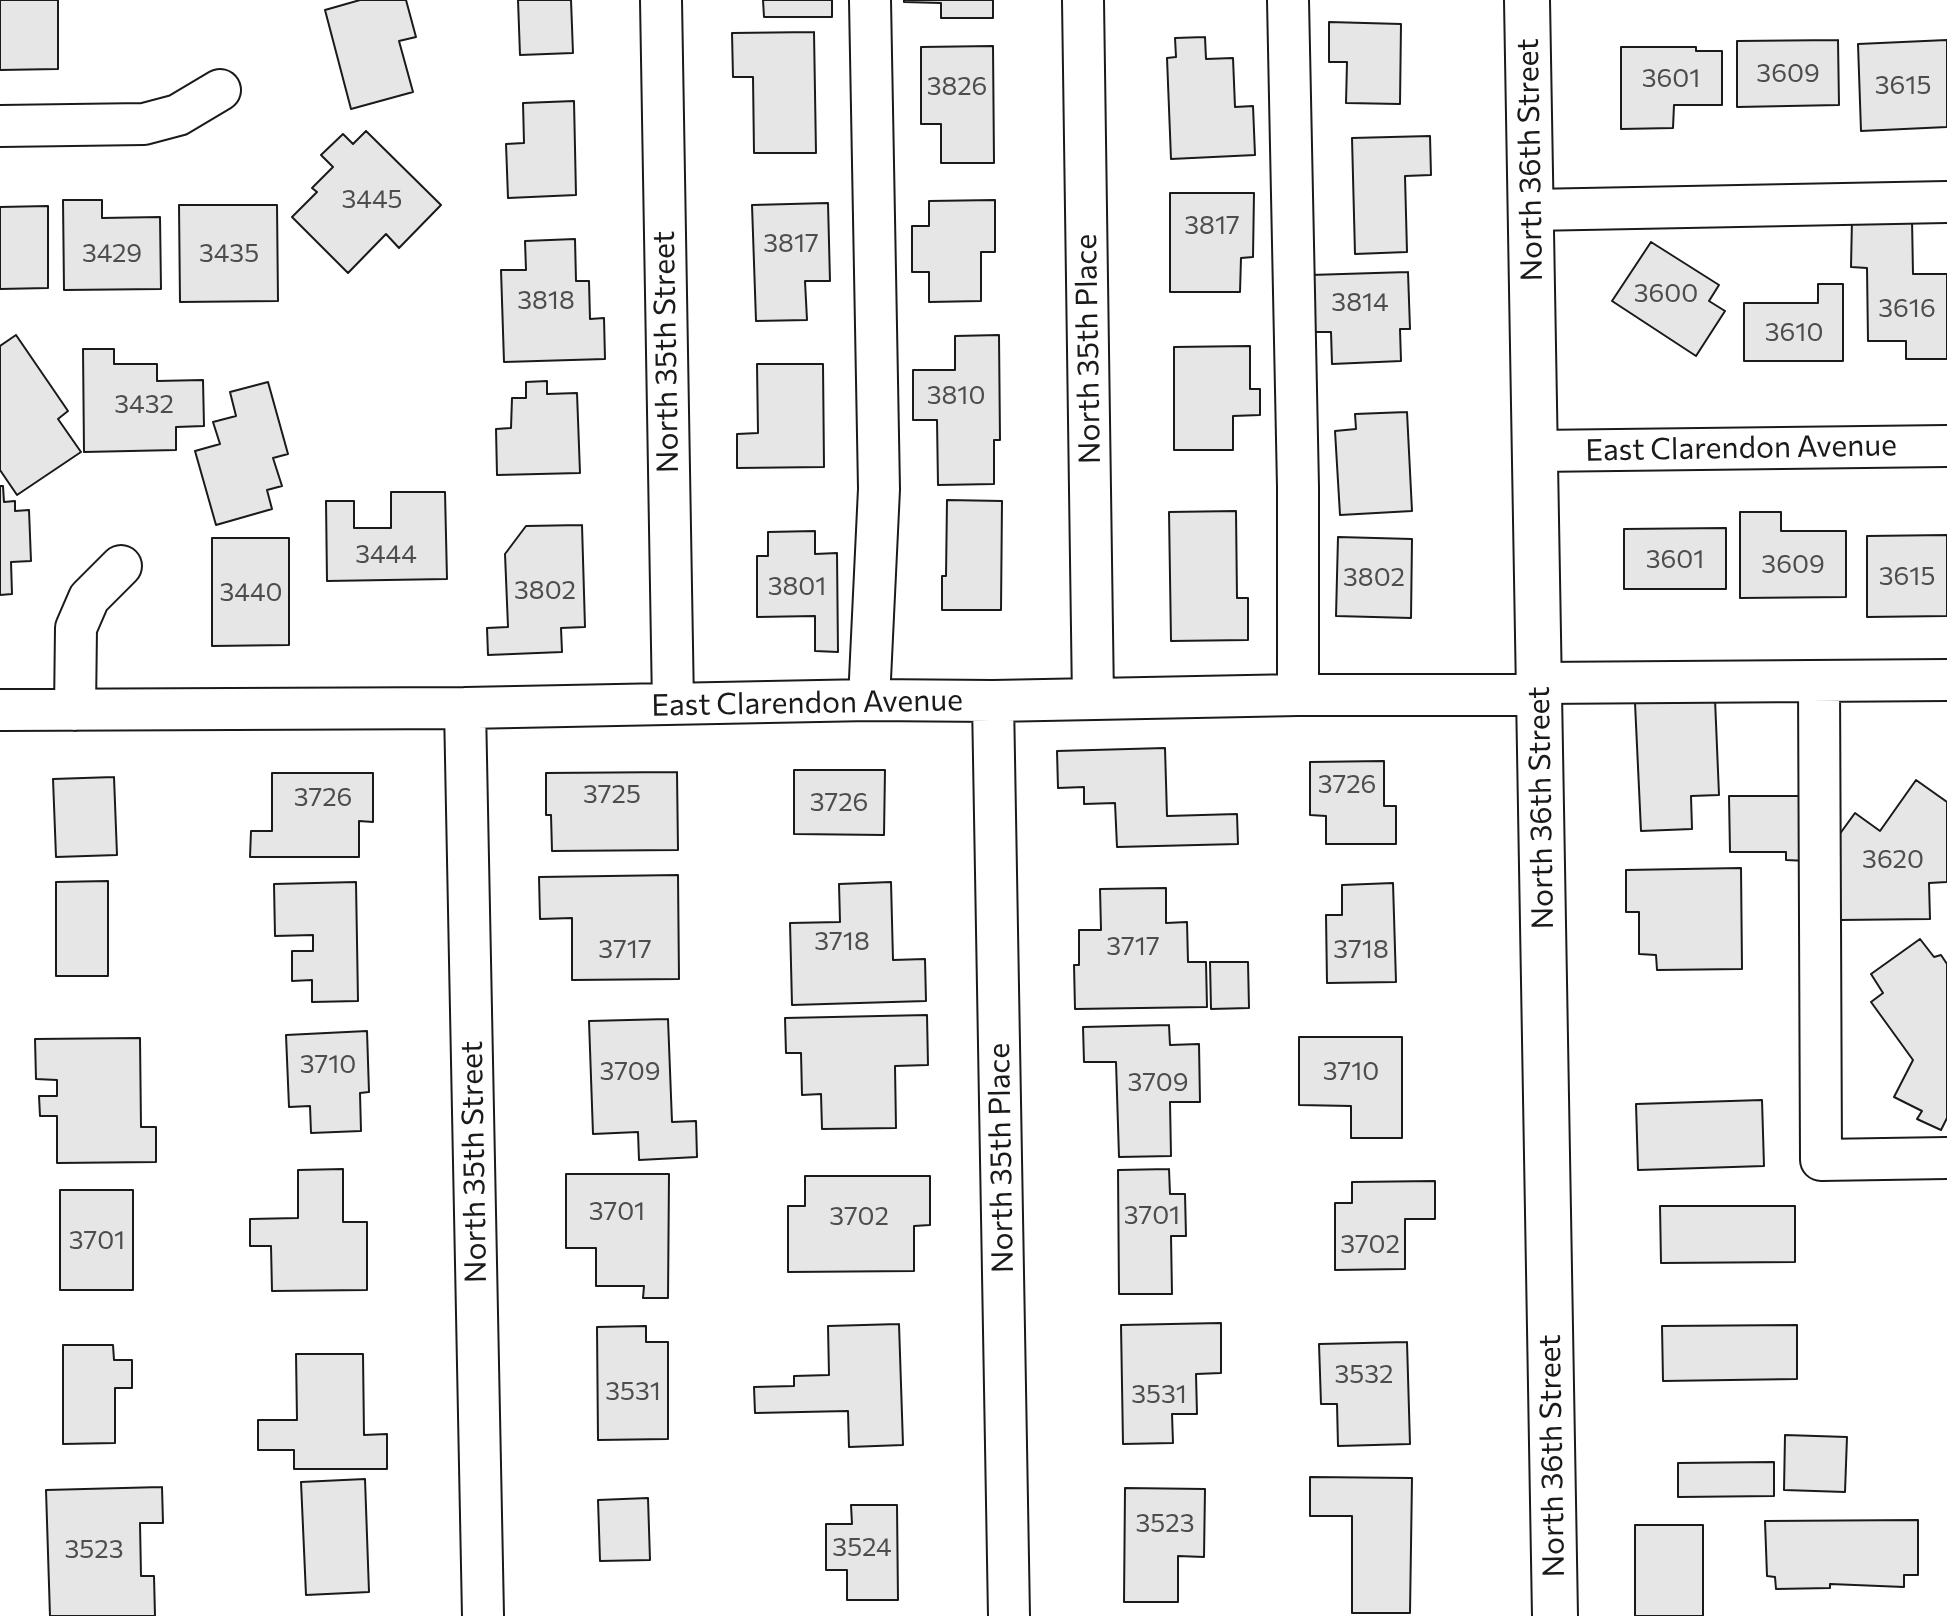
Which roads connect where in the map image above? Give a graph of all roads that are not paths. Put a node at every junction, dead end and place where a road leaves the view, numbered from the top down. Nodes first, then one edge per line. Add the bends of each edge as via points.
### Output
1 (661, 0) edge
2 (870, 0) edge
3 (1083, 0) edge
4 (1288, 0) edge
5 (1527, 0) edge
6 (220, 90) dead end
7 (0, 126) edge
8 (1947, 202) edge
9 (1531, 210) junction
10 (1947, 446) edge
11 (1535, 451) junction
12 (121, 566) dead end
13 (1947, 680) edge
14 (1819, 681) junction
15 (1539, 689) junction
16 (1298, 695) junction
17 (1093, 699) junction
18 (869, 700) junction
19 (993, 701) junction
20 (673, 704) junction
21 (465, 708) junction
22 (0, 710) edge
23 (75, 710) junction
24 (1947, 1158) edge
25 (483, 1616) edge
26 (1009, 1616) edge
27 (1555, 1616) edge

1 - 20 street, North 35th Street
2 - 18 street via 879,489
3 - 17 street, North 35th Place
4 - 16 street
5 - 9 main road, North 36th Street
6 - 7 street via 178,115 144,124
8 - 9 street
9 - 11 main road, North 36th Street
10 - 11 street, East Clarendon Avenue
11 - 15 main road, North 36th Street
12 - 23 street via 89,598 76,628
13 - 14 street, East Clarendon Avenue
14 - 15 street, East Clarendon Avenue
14 - 24 street via 1821,1160
15 - 16 street, East Clarendon Avenue
15 - 27 main road, North 36th Street
16 - 17 street, East Clarendon Avenue
17 - 19 street, East Clarendon Avenue
18 - 19 street, East Clarendon Avenue
18 - 20 street, East Clarendon Avenue
19 - 26 street, North 35th Place
20 - 21 street, East Clarendon Avenue
21 - 23 street, East Clarendon Avenue
21 - 25 street, North 35th Street
22 - 23 street, East Clarendon Avenue

